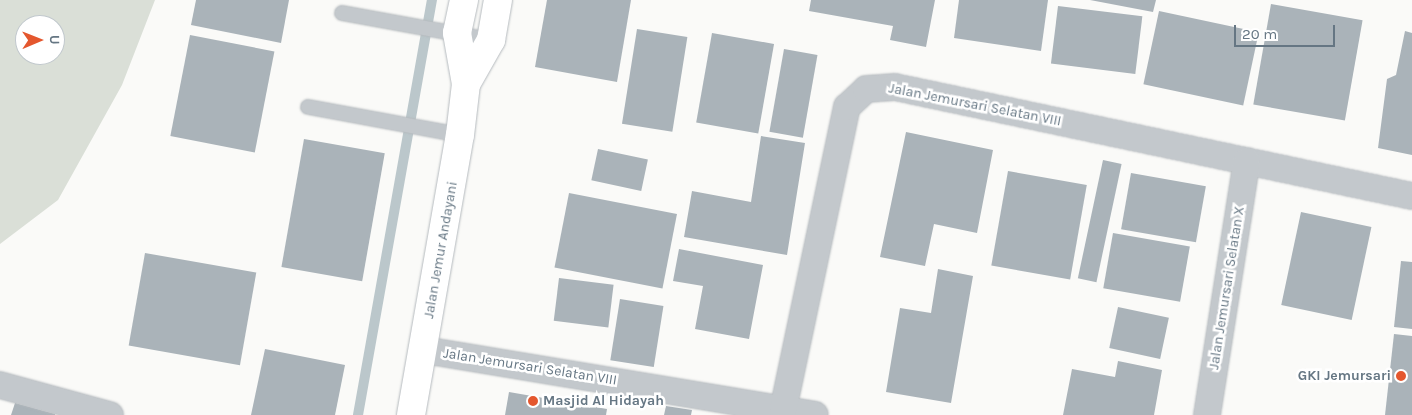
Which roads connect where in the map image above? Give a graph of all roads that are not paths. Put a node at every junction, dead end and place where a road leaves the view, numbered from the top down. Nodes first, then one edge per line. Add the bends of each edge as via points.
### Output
1 (464, 0) edge
2 (498, 0) edge
3 (342, 12) dead end
4 (450, 32) junction
5 (491, 40) junction
6 (466, 84) junction
7 (308, 106) dead end
8 (460, 135) junction
9 (1247, 161) junction
10 (1412, 196) edge
11 (424, 350) junction
12 (0, 385) edge
13 (783, 410) junction
14 (110, 415) edge
15 (411, 415) edge
16 (815, 415) edge
17 (1207, 415) edge

1 - 4 main road, Jalan Jemur Andayani
2 - 5 main road, Jalan Jemur Andayani
3 - 4 lane
4 - 5 lane
4 - 6 main road, Jalan Jemur Andayani
5 - 6 main road, Jalan Jemur Andayani
6 - 8 main road, Jalan Jemur Andayani
7 - 8 lane
8 - 11 main road, Jalan Jemur Andayani
9 - 10 street, Jalan Jemursari Selatan VIII
9 - 13 street, Jalan Jemursari Selatan VIII via 895,87 866,90 847,107
9 - 17 street, Jalan Jemursari Selatan X
11 - 13 street, Jalan Jemursari Selatan VIII
11 - 15 main road, Jalan Jemur Andayani
12 - 14 street
13 - 16 street, Jalan Jemursari Selatan VIII

